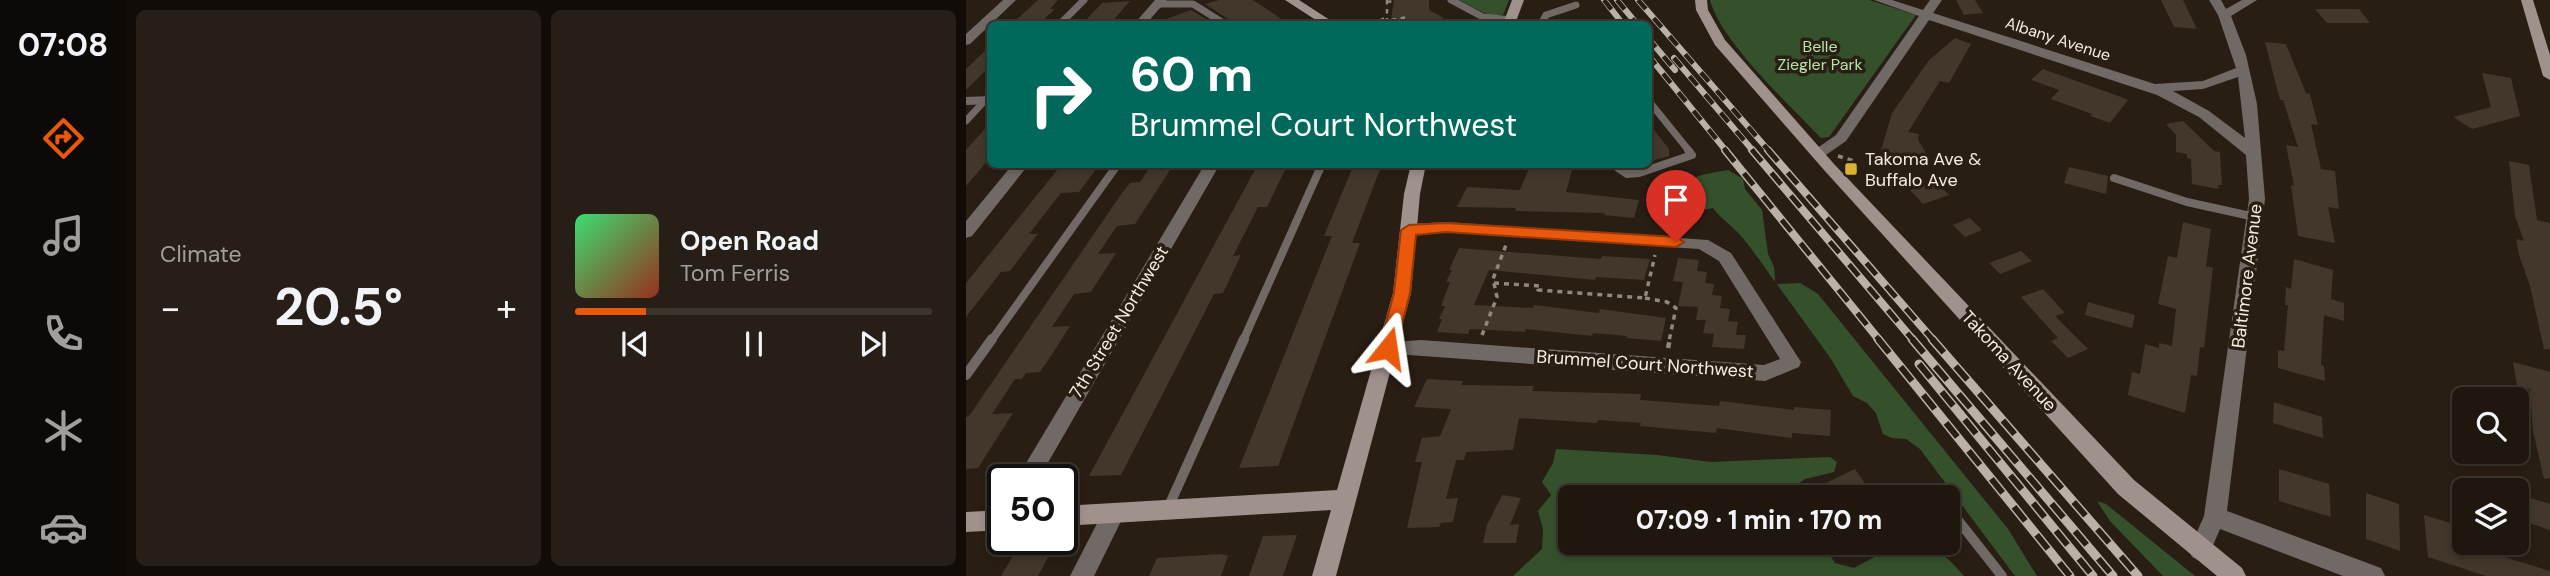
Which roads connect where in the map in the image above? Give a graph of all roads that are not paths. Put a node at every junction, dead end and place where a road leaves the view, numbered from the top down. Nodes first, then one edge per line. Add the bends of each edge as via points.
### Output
1 (1010, 0) edge
2 (1084, 0) edge
3 (1292, 0) edge
4 (1451, 0) edge
5 (1518, 0) edge
6 (1701, 0) edge
7 (1880, 0) edge
8 (1936, 0) edge
9 (2215, 0) edge
10 (2251, 0) edge
11 (2527, 0) edge
12 (1159, 2) edge
13 (1576, 5) dead end
14 (1925, 15) junction
15 (2224, 15) junction
16 (987, 21) edge
17 (987, 21) edge
18 (1063, 21) edge
19 (1143, 21) edge
20 (1216, 21) edge
21 (1325, 21) edge
22 (1505, 21) edge
23 (1510, 21) edge
24 (1543, 21) edge
25 (966, 41) edge
26 (2243, 69) junction
27 (2550, 76) edge
28 (2146, 85) junction
29 (987, 99) edge
30 (966, 101) edge
31 (987, 101) edge
32 (1652, 104) edge
33 (966, 121) edge
34 (1827, 155) junction
35 (2255, 155) junction
36 (1020, 168) edge
37 (1115, 168) edge
38 (1211, 168) edge
39 (1319, 168) edge
40 (1418, 168) edge
41 (1618, 168) edge
42 (2114, 178) dead end
43 (2255, 217) junction
44 (1409, 230) junction
45 (966, 232) edge
46 (1388, 348) junction
47 (966, 375) edge
48 (1035, 464) edge
49 (1346, 499) junction
50 (1167, 510) junction
51 (1114, 513) junction
52 (1078, 515) edge
53 (2215, 516) junction
54 (987, 520) edge
55 (966, 522) edge
56 (1960, 523) edge
57 (2200, 550) junction
58 (1082, 576) edge
59 (1324, 576) edge
60 (2002, 576) edge
61 (2234, 576) edge
62 (2373, 576) edge

1 - 17 street
2 - 18 lane
3 - 21 street
4 - 22 lane via 1483,17
5 - 23 street
6 - 34 street, Takoma Avenue via 1719,42
7 - 14 street, Albany Avenue
8 - 14 street
9 - 15 street, Baltimore Avenue
10 - 15 street
11 - 27 street
12 - 19 street
12 - 20 lane via 1193,4
13 - 24 lane via 1546,15
14 - 28 street, Albany Avenue
14 - 34 street
15 - 26 street, Baltimore Avenue
16 - 25 street
26 - 28 street, Albany Avenue via 2197,86
26 - 35 street, Baltimore Avenue
28 - 35 street, Albany Avenue via 2204,111
29 - 30 street
31 - 33 lane
32 - 41 lane via 1692,155 1639,173 1627,174
34 - 57 street, Takoma Avenue via 2126,487
35 - 43 street, Baltimore Avenue
36 - 45 street
37 - 47 lane
38 - 48 street, 7th Street Northwest
39 - 50 lane
40 - 44 street
42 - 43 lane via 2187,202
43 - 53 street, Baltimore Avenue
44 - 46 street via 1402,293
44 - 46 street, Brummel Court Northwest via 1446,228 1702,244 1725,257 1792,362 1765,373
46 - 49 street
49 - 50 street
49 - 59 street
50 - 51 street
51 - 52 street
51 - 58 street
53 - 57 street
53 - 62 street
54 - 55 street
56 - 60 lane
57 - 61 street, Takoma Avenue

